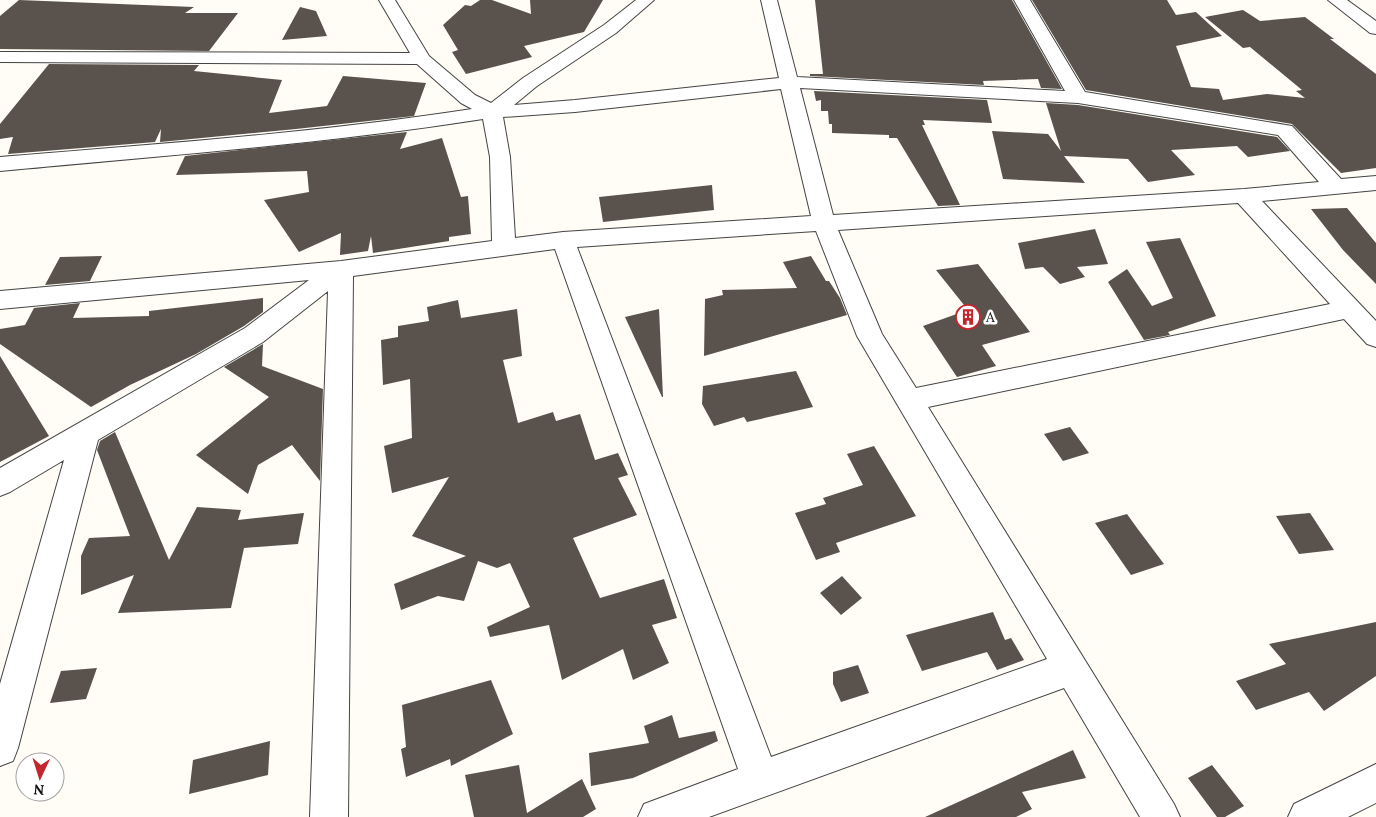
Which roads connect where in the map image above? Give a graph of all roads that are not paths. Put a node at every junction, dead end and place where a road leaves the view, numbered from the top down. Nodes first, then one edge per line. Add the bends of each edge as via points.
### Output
1 (387, 0) edge
2 (646, 0) edge
3 (769, 0) edge
4 (1022, 0) edge
5 (1336, 0) edge
6 (1376, 29) edge
7 (0, 57) edge
8 (422, 59) junction
9 (790, 82) junction
10 (1078, 97) junction
11 (492, 112) junction
12 (0, 164) edge
13 (1376, 183) edge
14 (1336, 187) junction
15 (1244, 196) junction
16 (824, 224) junction
17 (563, 240) junction
18 (504, 247) junction
19 (341, 269) junction
20 (0, 300) edge
21 (1350, 309) junction
22 (1376, 337) edge
23 (909, 400) junction
24 (86, 433) junction
25 (0, 483) edge
26 (1071, 668) junction
27 (0, 748) edge
28 (760, 780) junction
29 (1376, 783) edge
30 (329, 817) edge
31 (657, 817) edge
32 (1161, 817) edge
33 (1307, 817) edge

1 - 8 street
2 - 11 street
3 - 9 street
4 - 10 street
5 - 6 street
7 - 8 street
8 - 11 street via 468,99
9 - 10 street
9 - 11 street
9 - 16 street
10 - 14 street via 1286,130
11 - 12 street via 278,140
11 - 18 street via 500,157
13 - 14 street
14 - 15 street
15 - 16 street
15 - 21 street
16 - 17 street
16 - 23 street via 870,336
17 - 18 street
17 - 28 street
18 - 19 street
19 - 20 street
19 - 24 street via 254,335
19 - 30 street
21 - 22 street
21 - 23 street
23 - 26 street
24 - 25 street
24 - 27 street
26 - 28 street
26 - 32 street
28 - 31 street
29 - 33 street

